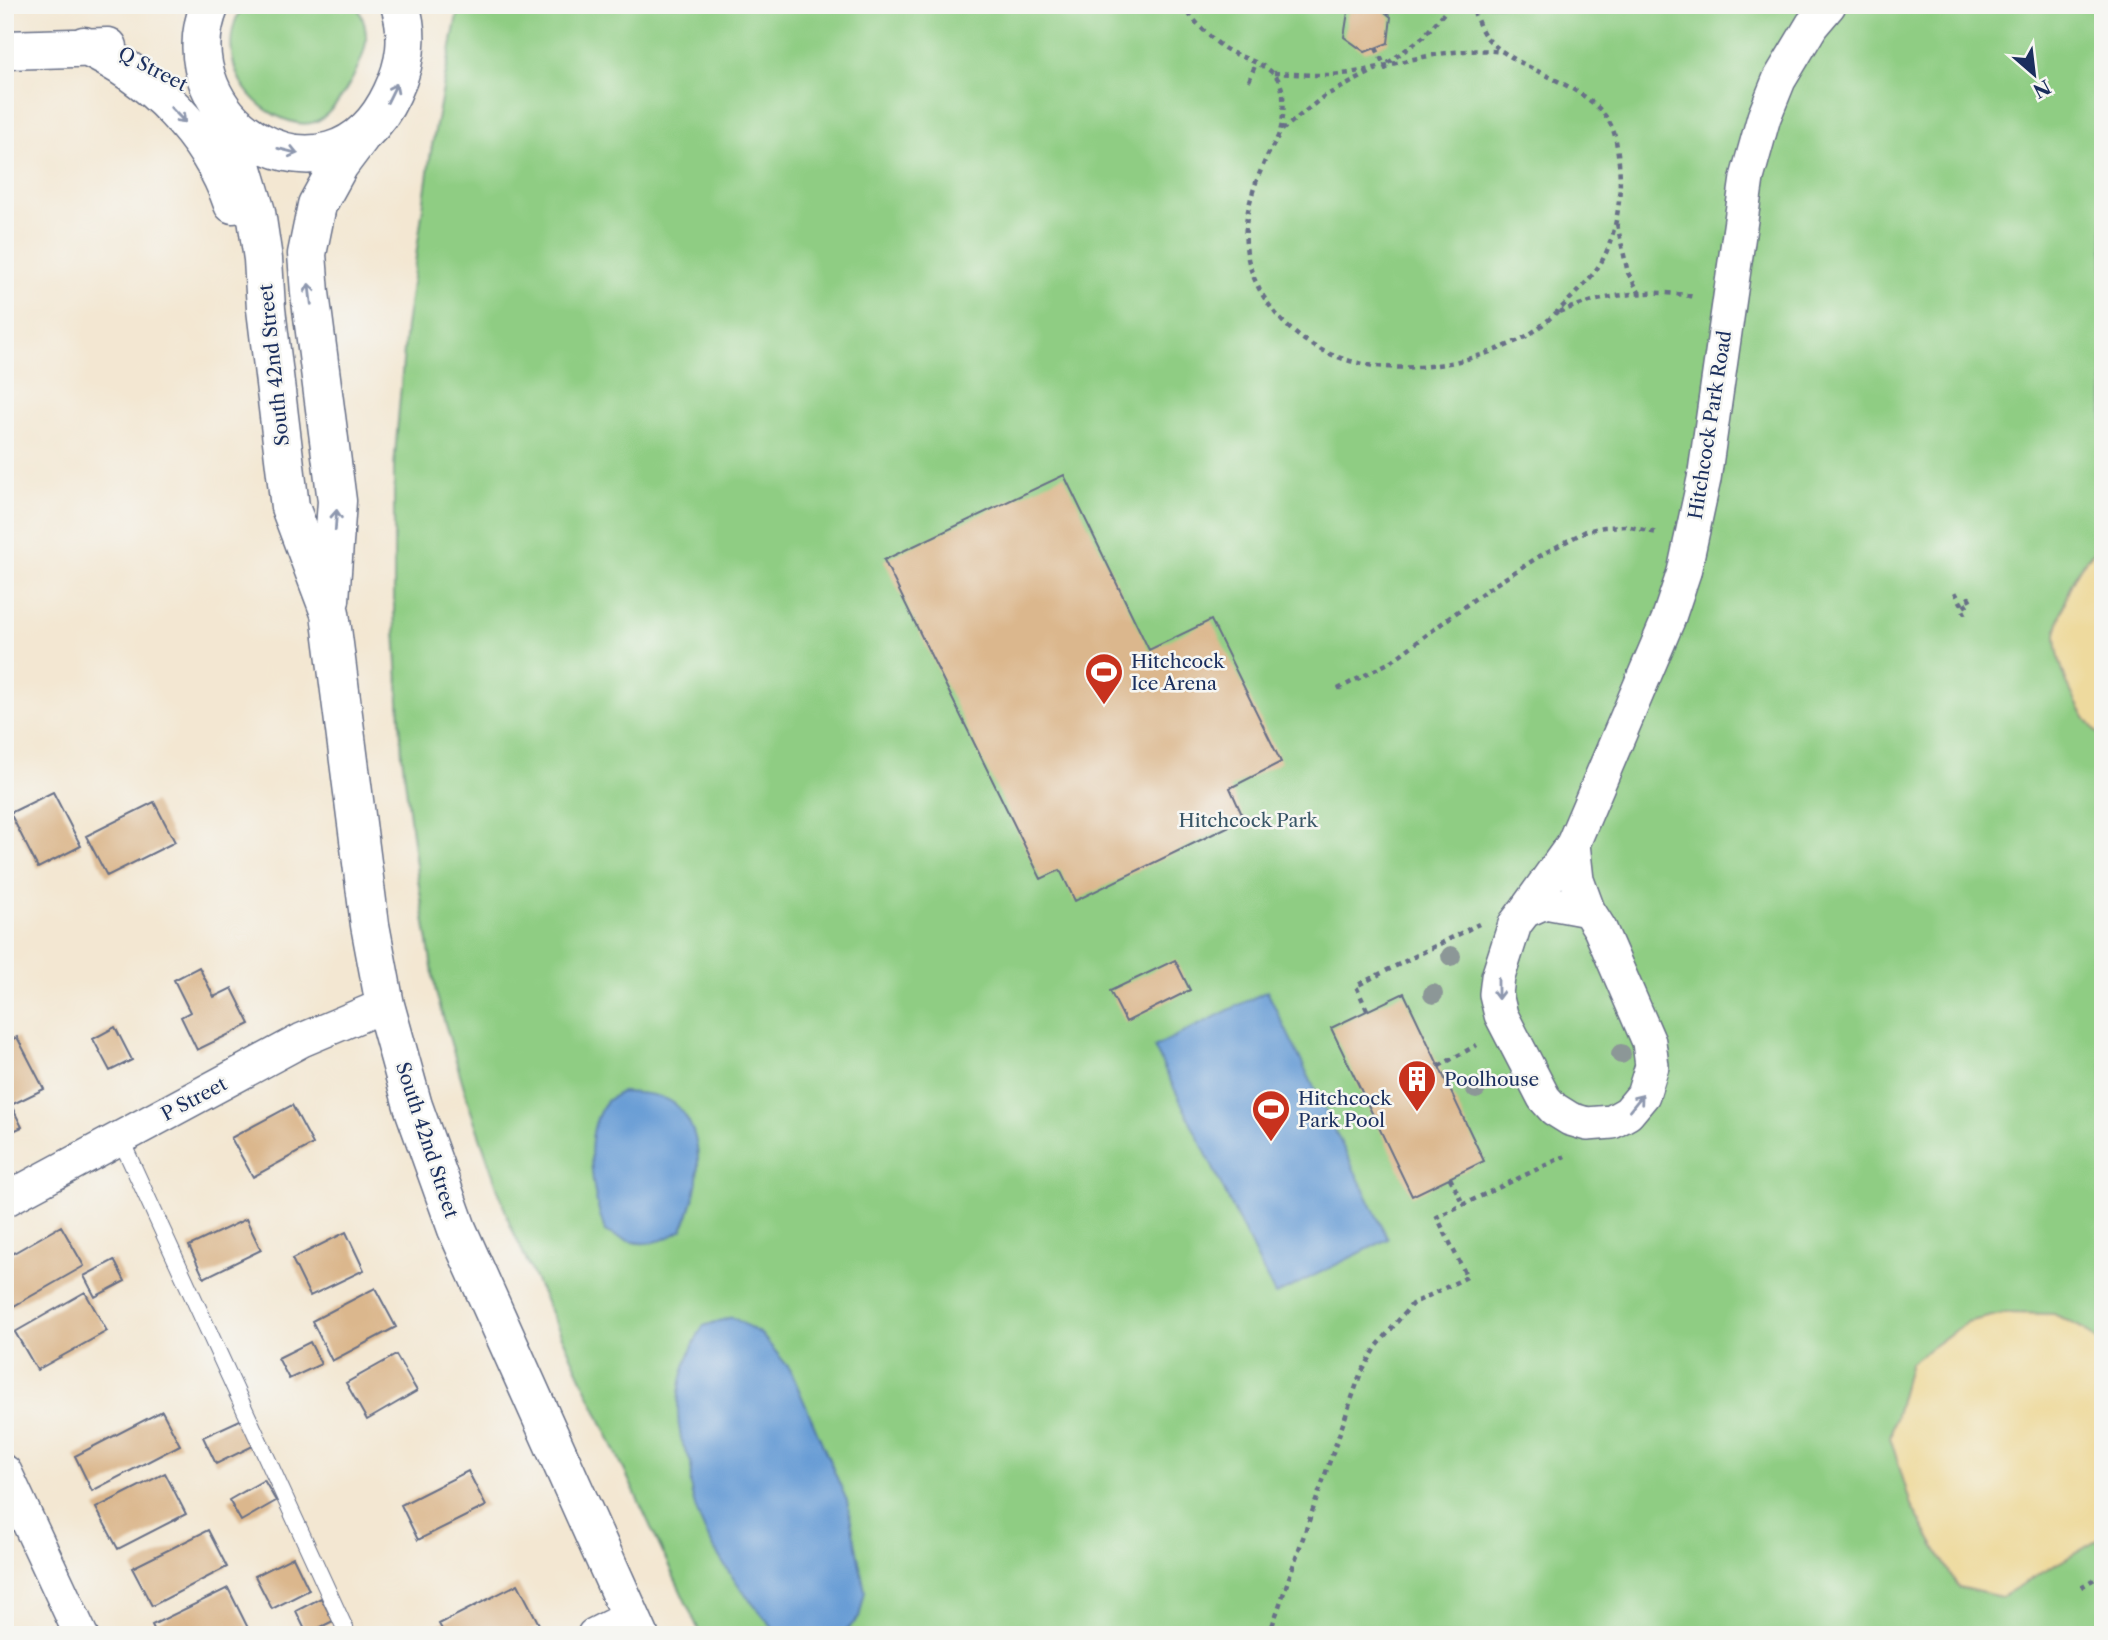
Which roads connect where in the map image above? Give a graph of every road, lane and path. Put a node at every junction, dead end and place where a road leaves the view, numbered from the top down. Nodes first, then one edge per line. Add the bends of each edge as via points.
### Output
1 (209, 5) edge
2 (424, 5) edge
3 (1182, 5) edge
4 (1451, 5) edge
5 (1471, 5) edge
6 (1829, 5) edge
7 (404, 23) edge
8 (84, 46) junction
9 (1376, 48) dead end
10 (17, 49) edge
11 (1504, 52) junction
12 (1256, 63) junction
13 (1385, 68) junction
14 (1274, 73) junction
15 (1249, 81) dead end
16 (221, 108) junction
17 (1281, 132) junction
18 (359, 137) junction
19 (1617, 223) junction
20 (1640, 294) junction
21 (1729, 305) junction
22 (266, 309) junction
23 (1555, 313) junction
24 (1648, 531) dead end
25 (1955, 592) dead end
26 (330, 613) junction
27 (1965, 614) dead end
28 (1338, 689) dead end
29 (1573, 844) junction
30 (1588, 910) junction
31 (1525, 911) junction
32 (385, 1005) junction
33 (1509, 1030) junction
34 (1439, 1066) dead end
35 (1594, 1124) junction
36 (120, 1138) junction
37 (1450, 1178) dead end
38 (5, 1200) edge
39 (1463, 1204) junction
40 (5, 1472) edge
41 (2103, 1574) edge
42 (2081, 1587) dead end
43 (635, 1625) edge
44 (80, 1635) edge
45 (348, 1635) edge
46 (594, 1635) edge
47 (1269, 1635) edge

1 - 16 main road, South 42nd Street via 203,21 203,62
2 - 7 main road
3 - 12 path via 1225,49
4 - 13 path via 1423,37
5 - 11 path via 1487,38
6 - 21 street, Hitchcock Park Road via 1779,80 1764,117 1747,178
18 -> 7 main road, South 42nd Street via 387,103 400,75
8 - 10 main road, Q Street
8 - 16 main road, Q Street via 134,54
8 -> 22 main road via 105,55 154,90 200,139 228,190
9 - 13 path
11 - 13 path via 1480,49 1415,58
11 - 19 path via 1594,104 1608,118 1616,138 1619,168
12 - 14 path
12 - 15 path
13 - 14 path via 1347,74
13 - 17 path via 1323,97
14 - 17 path via 1281,86
16 -> 18 main road, Q Street via 244,133 295,154 326,154
16 - 22 main road, South 42nd Street via 256,212
17 - 23 path via 1253,191 1244,246 1262,295 1298,336 1326,353 1358,363 1437,365 1471,359 1526,337
26 -> 18 main road, South 42nd Street via 337,501 307,254 317,205
19 - 20 path via 1628,272
19 - 23 path via 1605,255 1584,285
20 - 21 path via 1689,296
20 - 23 path via 1583,303
21 - 29 street, Hitchcock Park Road via 1704,479 1684,572 1635,702
22 - 26 main road, South 42nd Street via 290,507
24 - 28 path via 1626,526 1586,531 1485,591 1392,661
25 - 27 path via 1961,603 1969,598 1971,602 1962,608
26 - 32 main road, South 42nd Street
29 - 30 street, Hitchcock Park Road via 1577,880
29 - 31 street, Hitchcock Park Road
30 - 31 street via 1545,902
35 -> 30 street, Hitchcock Park Road via 1612,1122 1628,1113 1643,1096 1652,1066 1649,1042
31 -> 33 street, Hitchcock Park Road via 1515,924 1498,977 1496,994
32 - 36 street, P Street via 302,1041
32 - 43 main road, South 42nd Street via 413,1106 457,1229
33 - 34 path
33 - 35 street, Hitchcock Park Road via 1544,1098 1570,1119
35 - 39 path via 1585,1145
36 - 38 street, P Street
36 - 45 lane
37 - 39 path
39 - 47 path via 1437,1217 1467,1277 1412,1304 1360,1375
40 - 44 street
41 - 42 path
43 - 46 street

